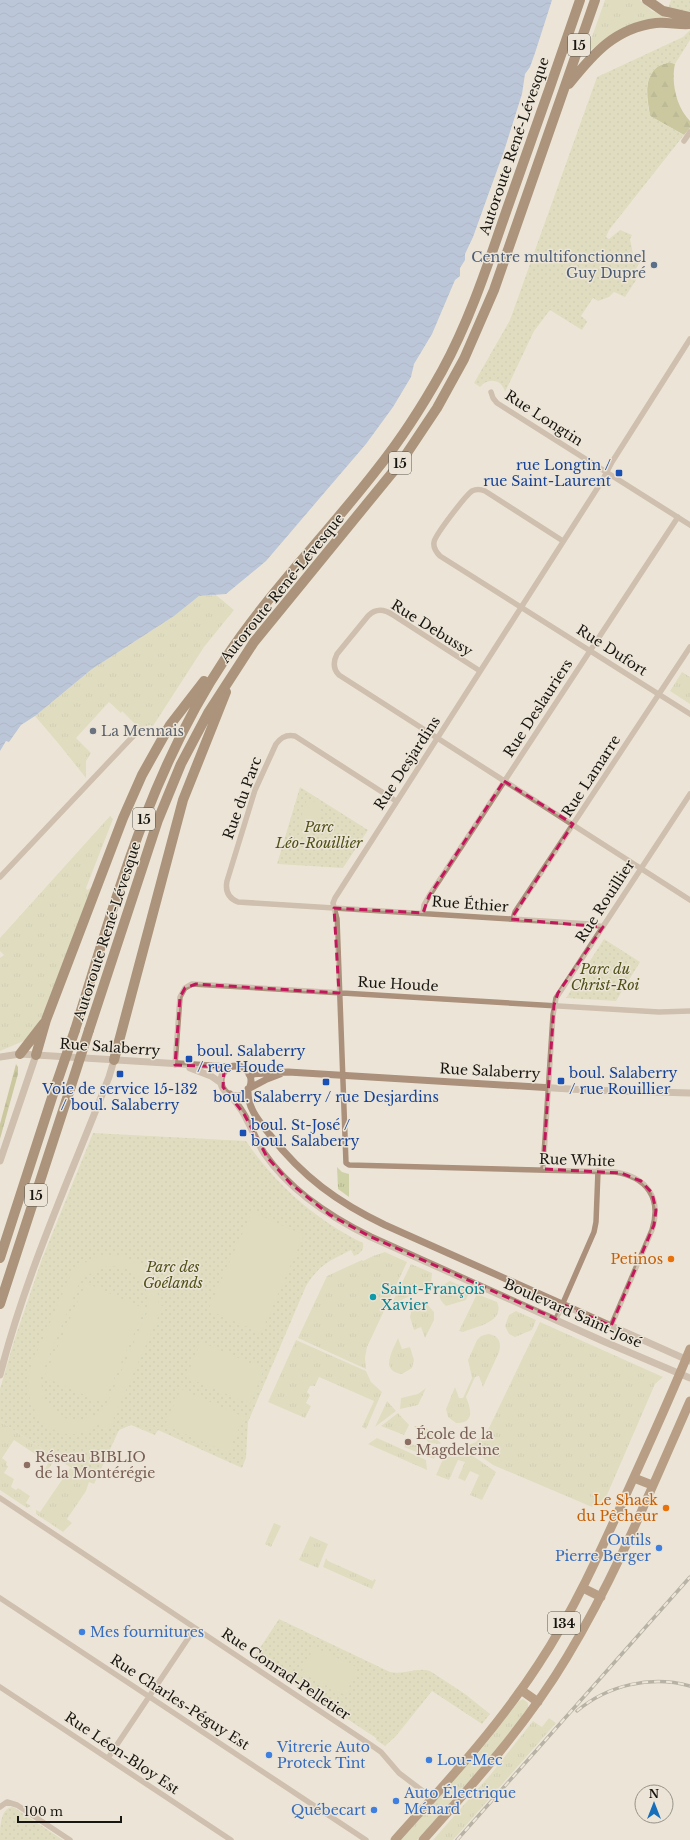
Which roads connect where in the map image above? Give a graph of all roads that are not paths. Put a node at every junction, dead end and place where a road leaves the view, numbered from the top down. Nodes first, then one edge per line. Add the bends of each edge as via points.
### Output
1 (580, 0) edge
2 (595, 0) edge
3 (648, 0) edge
4 (690, 18) edge
5 (690, 24) edge
6 (564, 91) junction
7 (690, 132) edge
8 (684, 141) dead end
9 (690, 339) edge
10 (491, 392) dead end
11 (607, 473) junction
12 (678, 517) junction
13 (690, 525) edge
14 (563, 541) junction
15 (521, 607) junction
16 (249, 625) junction
17 (690, 647) edge
18 (590, 650) junction
19 (237, 666) junction
20 (480, 671) junction
21 (659, 694) junction
22 (690, 714) edge
23 (138, 731) dead end
24 (437, 738) junction
25 (504, 781) junction
26 (690, 794) edge
27 (396, 802) junction
28 (573, 824) junction
29 (641, 868) junction
30 (0, 877) edge
31 (690, 900) edge
32 (334, 908) junction
33 (423, 913) junction
34 (513, 919) junction
35 (603, 927) junction
36 (339, 992) junction
37 (554, 1005) junction
38 (690, 1011) edge
39 (46, 1020) junction
40 (20, 1054) junction
41 (36, 1055) junction
42 (0, 1057) edge
43 (114, 1060) junction
44 (179, 1065) junction
45 (230, 1067) junction
46 (288, 1072) junction
47 (249, 1074) junction
48 (342, 1075) junction
49 (221, 1083) junction
50 (548, 1088) junction
51 (248, 1089) junction
52 (690, 1093) edge
53 (230, 1094) junction
54 (0, 1161) edge
55 (351, 1165) joint
56 (543, 1170) junction
57 (598, 1171) junction
58 (0, 1258) edge
59 (0, 1304) edge
60 (562, 1304) junction
61 (556, 1319) junction
62 (611, 1326) junction
63 (690, 1349) edge
64 (688, 1360) edge
65 (680, 1374) junction
66 (0, 1376) edge
67 (690, 1378) edge
68 (690, 1401) edge
69 (634, 1478) junction
70 (652, 1485) junction
71 (0, 1498) edge
72 (583, 1588) junction
73 (601, 1597) junction
74 (0, 1598) edge
75 (195, 1628) junction
76 (0, 1687) edge
77 (521, 1690) junction
78 (150, 1696) junction
79 (538, 1702) junction
80 (108, 1758) junction
81 (432, 1798) junction
82 (0, 1807) edge
83 (70, 1840) edge
84 (231, 1840) edge
85 (366, 1840) edge
86 (395, 1840) edge
87 (423, 1840) edge

1 - 16 highway, Autoroute René-Lévesque / 15 via 486,270 466,321 444,366 421,407 386,458
2 - 6 highway, Autoroute René-Lévesque / 15
3 - 4 highway via 663,11
5 - 6 highway via 649,24 620,34 592,56
6 - 19 highway, Autoroute René-Lévesque / 15 via 492,296 452,383 393,473 279,610
7 - 8 street
9 - 11 street, Rue Desjardins
10 - 11 street, Rue Longtin via 497,403
11 - 12 street, Rue Longtin
11 - 14 street, Rue Desjardins
12 - 13 street, Rue Longtin
12 - 18 street, Rue Deslauriers
14 - 15 street, Rue Desjardins
14 - 15 street, Rue Dufort via 481,490 474,490 468,495 436,537 434,546 440,556
15 - 18 street, Rue Dufort
15 - 20 street, Rue Desjardins
16 - 39 highway via 179,713 146,766
16 - 58 highway, Autoroute René-Lévesque / 15, bridge via 199,700 159,780 137,838
17 - 21 street, Rue Lamarre
18 - 21 street, Rue Dufort
18 - 25 street, Rue Deslauriers
19 - 43 highway via 183,800
19 - 59 highway, Autoroute René-Lévesque / 15, bridge via 197,733 167,798
20 - 24 street, Rue Desjardins
20 - 24 street, Rue Debussy via 389,612 381,610 371,614 336,656 334,667 339,675
21 - 22 street, Rue Dufort
21 - 28 street, Rue Lamarre
23 - 30 street
24 - 25 street
24 - 27 street, Rue Desjardins
25 - 28 street
25 - 33 street, Rue Deslauriers via 429,896
26 - 29 street, Rue Rouillier
27 - 32 street, Rue Desjardins via 335,898
27 - 32 street, Rue du Parc via 295,736 284,736 276,744 258,783 240,835 227,881 227,894 238,902
28 - 29 street
28 - 34 street, Rue Lamarre via 515,912
29 - 31 street
29 - 35 street, Rue Rouillier
32 - 33 street, Rue Éthier
32 - 36 street, Rue Desjardins via 337,920
33 - 34 street, Rue Éthier
34 - 35 street, Rue Éthier via 594,924
35 - 37 street, Rue Rouillier via 558,993
36 - 37 street, Rue Houde
36 - 44 street, Rue Houde via 188,985 180,997
36 - 48 street, Rue Desjardins
37 - 38 street, Rue Houde via 660,1012
37 - 50 street, Rue Rouillier
39 - 40 highway
39 - 41 highway
40 - 41 street, Rue Salaberry
40 - 42 street, Rue Salaberry
41 - 43 street, Rue Salaberry
41 - 54 street
43 - 44 street, Rue Salaberry
43 - 66 street via 35,1268
44 - 45 street, Rue Salaberry
44 - 49 street, Rue Salaberry via 208,1074
45 - 47 street via 241,1067
45 - 49 street via 222,1075
46 - 47 street, Rue Salaberry
46 - 48 street, Rue Salaberry
46 - 51 street, Rue Salaberry
47 - 51 street via 251,1082
48 - 50 street, Rue Salaberry
48 - 55 street, Rue Desjardins via 345,1161
49 - 53 street
50 - 52 street, Rue Salaberry
50 - 56 street, Rue Rouillier
51 - 53 street via 239,1095
51 - 60 street, Boulevard Saint-José via 248,1100 253,1112 284,1153 335,1198 354,1210
53 - 61 street, Boulevard Saint-José via 272,1163 294,1187 324,1211 367,1235
55 - 56 street, Rue White
56 - 57 street, Rue White
57 - 60 street via 595,1227
57 - 62 street, Rue White via 621,1173 641,1181 652,1193 656,1210 652,1230
60 - 61 street
60 - 62 street, Boulevard Saint-José
61 - 65 street, Boulevard Saint-José
62 - 64 street, Boulevard Saint-José
63 - 64 main road, 134
64 - 65 main road, 134
65 - 67 street, Boulevard Saint-José
65 - 69 main road, 134
68 - 70 main road, 134
69 - 70 main road
69 - 72 main road, 134
70 - 73 main road, 134
71 - 75 street, Rue Conrad-Pelletier
72 - 73 main road
72 - 77 main road, 134
73 - 79 main road, 134 via 567,1658
74 - 78 street, Rue Charles-Péguy Est
75 - 78 street
75 - 81 street, Rue Conrad-Pelletier via 378,1750 399,1773
76 - 80 street, Rue Léon-Bloy Est
77 - 79 main road
77 - 81 main road, 134 via 479,1746
78 - 80 street
78 - 85 street, Rue Charles-Péguy Est
79 - 87 main road, 134 via 499,1754
80 - 84 street, Rue Léon-Bloy Est
81 - 86 main road, 134
82 - 83 street via 7,1802 17,1805

